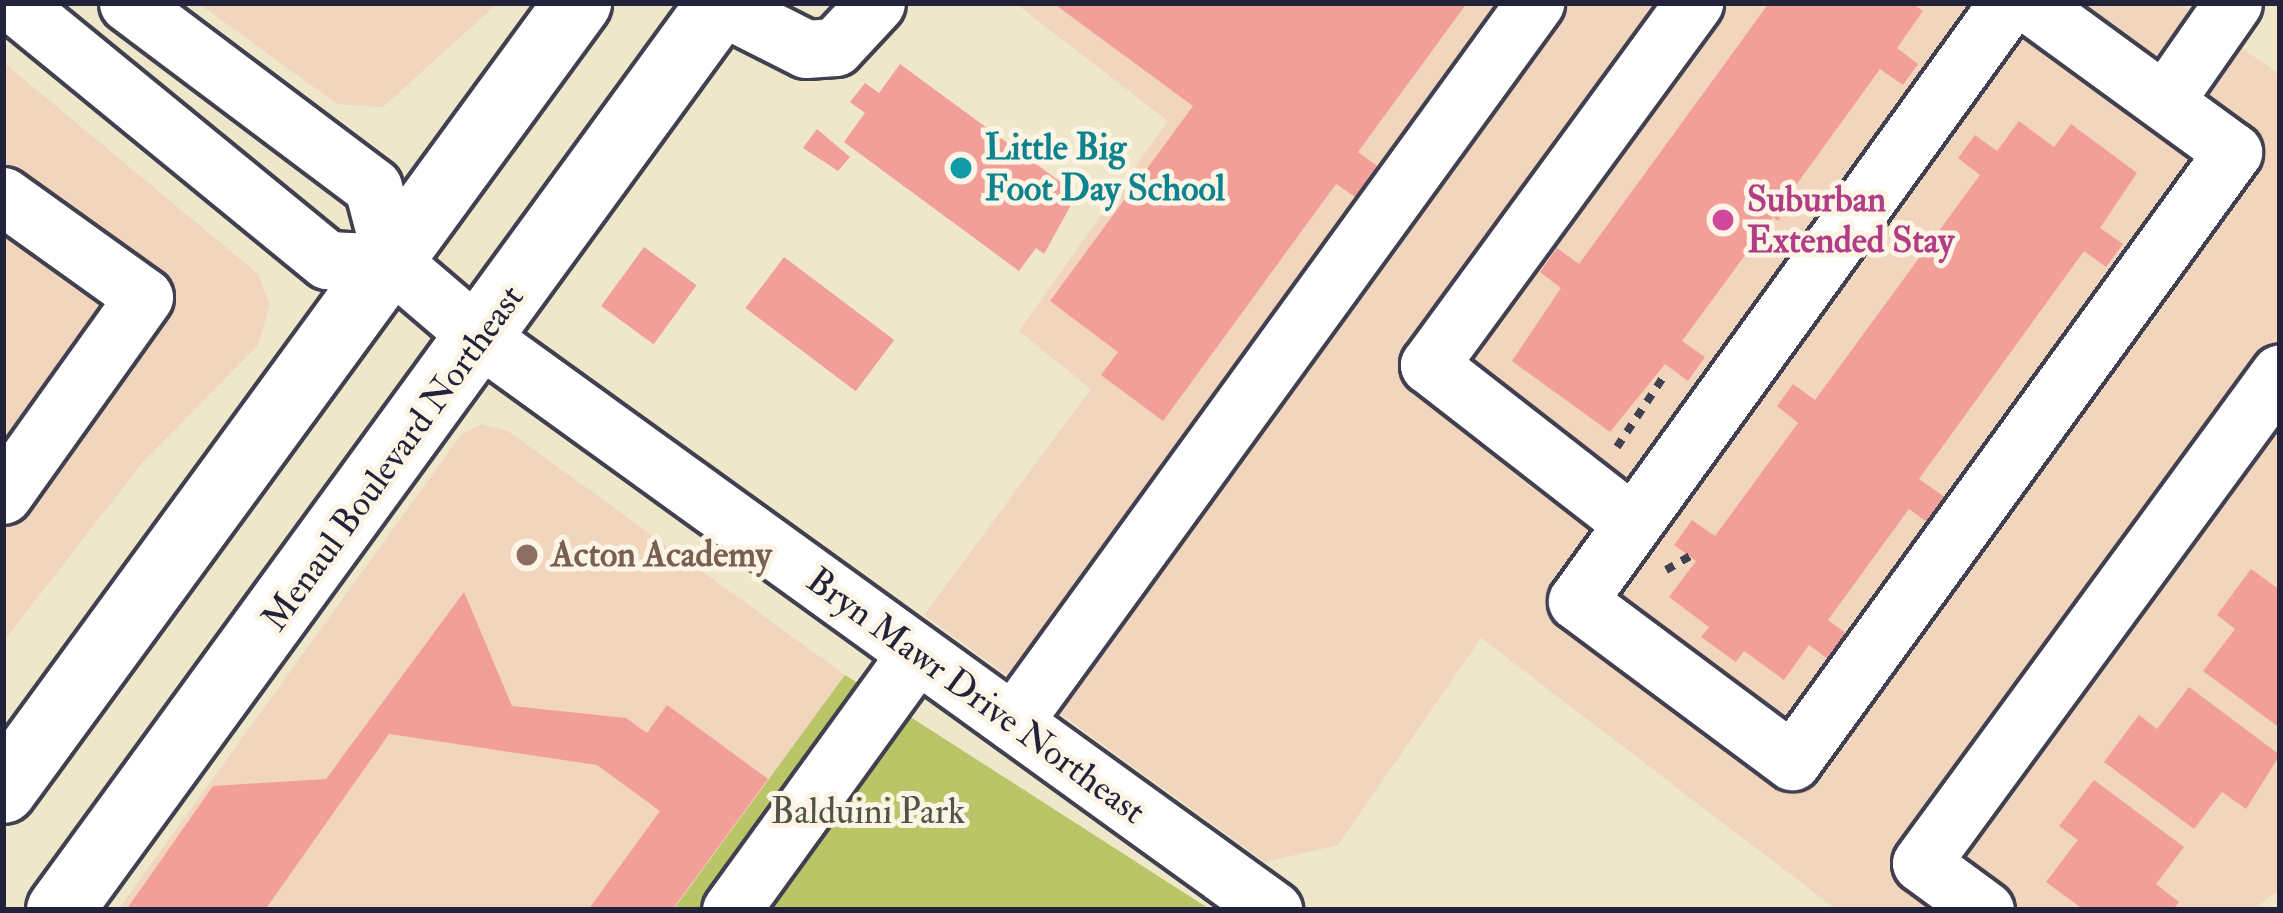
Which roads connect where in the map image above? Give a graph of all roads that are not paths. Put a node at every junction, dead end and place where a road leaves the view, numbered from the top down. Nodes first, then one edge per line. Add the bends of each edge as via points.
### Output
1 (13, 3) edge
2 (118, 3) edge
3 (128, 3) edge
4 (578, 3) edge
5 (876, 3) edge
6 (1535, 3) edge
7 (1694, 3) edge
8 (2008, 3) edge
9 (2029, 3) edge
10 (2233, 3) edge
11 (2258, 3) edge
12 (720, 4) edge
13 (2280, 19) edge
14 (78, 57) junction
15 (2165, 100) junction
16 (3, 196) edge
17 (393, 263) junction
18 (482, 339) junction
19 (2280, 374) edge
20 (3, 495) edge
21 (1631, 522) junction
22 (917, 653) junction
23 (1013, 722) junction
24 (12, 758) edge
25 (60, 910) edge
26 (731, 910) edge
27 (1273, 910) edge
28 (1985, 910) edge

1 - 14 street
2 - 14 street
3 - 17 street via 373,187
4 - 17 main road
5 - 12 street via 835,47 806,49
6 - 23 street
7 - 21 street via 1430,364
8 - 21 street
9 - 15 street
10 - 15 street
11 - 13 street
12 - 18 main road, Menaul Boulevard Northeast
14 - 17 street via 327,260
15 - 21 street via 2233,152 1792,761 1577,601
16 - 20 street via 144,297
17 - 18 street, Bryn Mawr Drive Northeast
17 - 24 main road
18 - 22 street, Bryn Mawr Drive Northeast
18 - 25 main road, Menaul Boulevard Northeast
19 - 28 street via 1921,863
22 - 23 street, Bryn Mawr Drive Northeast
22 - 26 street
23 - 27 street, Bryn Mawr Drive Northeast

